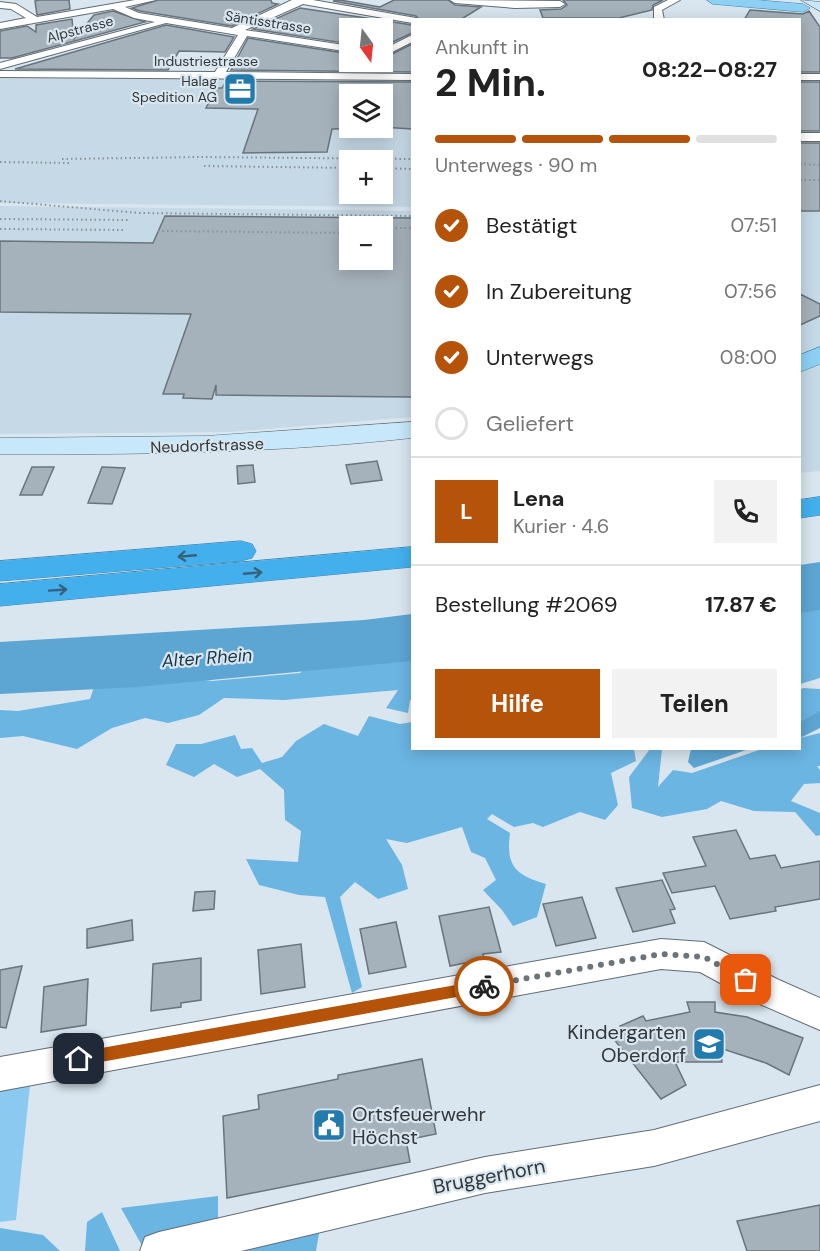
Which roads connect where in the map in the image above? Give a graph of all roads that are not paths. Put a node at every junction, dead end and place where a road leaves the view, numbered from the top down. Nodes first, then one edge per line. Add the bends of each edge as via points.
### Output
1 (151, 0) edge
2 (297, 0) edge
3 (455, 0) edge
4 (675, 0) edge
5 (713, 0) edge
6 (302, 1) edge
7 (316, 1) edge
8 (741, 2) edge
9 (0, 5) edge
10 (113, 6) junction
11 (561, 6) edge
12 (809, 6) edge
13 (820, 16) edge
14 (659, 18) edge
15 (34, 20) junction
16 (411, 20) edge
17 (169, 21) junction
18 (0, 26) edge
19 (238, 32) junction
20 (411, 39) edge
21 (339, 47) edge
22 (393, 48) edge
23 (393, 56) edge
24 (402, 58) dead end
25 (0, 66) edge
26 (0, 74) edge
27 (218, 76) junction
28 (411, 77) edge
29 (801, 77) edge
30 (820, 77) edge
31 (801, 137) edge
32 (820, 137) edge
33 (820, 354) edge
34 (801, 366) edge
35 (801, 368) edge
36 (820, 380) edge
37 (411, 430) edge
38 (0, 446) edge
39 (820, 486) edge
40 (801, 489) edge
41 (820, 506) edge
42 (801, 509) edge
43 (411, 535) edge
44 (411, 557) edge
45 (0, 571) edge
46 (0, 595) edge
47 (820, 1014) edge
48 (0, 1074) edge
49 (820, 1104) edge
50 (159, 1251) edge

1 - 10 street
2 - 6 street
3 - 11 street
4 - 14 street via 657,9
5 - 8 main road
6 - 7 street
6 - 19 street
7 - 16 street
8 - 12 main road via 773,7
9 - 15 street via 13,6
10 - 15 street
10 - 17 street, Säntisstrasse via 137,16
12 - 13 main road
15 - 18 street
17 - 19 street, Säntisstrasse
17 - 25 street, Alpstrasse
19 - 21 street, Säntisstrasse
19 - 27 street
20 - 22 street
23 - 24 street
26 - 27 street, Industriestrasse
27 - 28 street, Industriestrasse
29 - 30 street
31 - 32 street
33 - 34 main road
35 - 36 main road
37 - 38 main road, Neudorfstrasse via 235,445
39 - 40 highway
41 - 42 highway
43 -> 45 highway
46 -> 44 highway
47 - 48 street via 704,957 661,954
49 - 50 street, Bruggerhorn via 654,1148 485,1174

